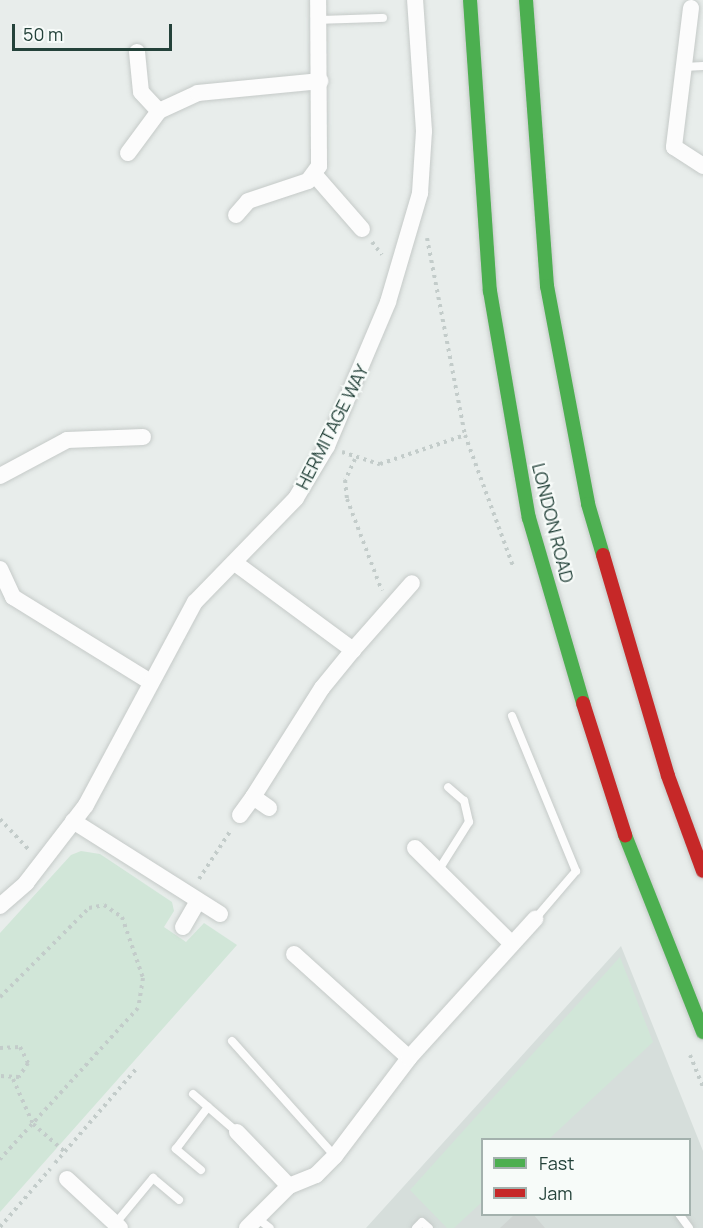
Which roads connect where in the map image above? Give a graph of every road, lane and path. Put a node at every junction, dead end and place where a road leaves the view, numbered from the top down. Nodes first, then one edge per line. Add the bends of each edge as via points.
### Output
1 (318, 0) edge
2 (415, 0) edge
3 (470, 0) edge
4 (526, 0) edge
5 (691, 8) dead end
6 (383, 18) dead end
7 (318, 20) junction
8 (137, 52) dead end
9 (703, 66) edge
10 (684, 67) junction
11 (320, 81) junction
12 (159, 111) junction
13 (128, 153) dead end
14 (703, 166) edge
15 (314, 174) junction
16 (236, 215) dead end
17 (362, 229) dead end
18 (143, 437) dead end
19 (355, 459) dead end
20 (0, 476) edge
21 (235, 563) junction
22 (2, 577) edge
23 (412, 583) dead end
24 (390, 608) junction
25 (353, 650) junction
26 (149, 681) junction
27 (512, 716) dead end
28 (448, 786) dead end
29 (253, 797) junction
30 (269, 808) dead end
31 (240, 815) joint
32 (0, 819) edge
33 (73, 821) junction
34 (415, 848) dead end
35 (43, 861) junction
36 (438, 871) junction
37 (703, 871) edge
38 (194, 898) junction
39 (0, 906) edge
40 (220, 914) dead end
41 (535, 919) joint
42 (183, 927) dead end
43 (512, 944) junction
44 (294, 954) dead end
45 (0, 997) edge
46 (703, 1032) edge
47 (231, 1041) dead end
48 (0, 1048) edge
49 (409, 1058) junction
50 (137, 1068) dead end
51 (0, 1076) edge
52 (13, 1079) junction
53 (193, 1094) dead end
54 (208, 1107) junction
55 (33, 1124) junction
56 (237, 1132) joint
57 (65, 1152) junction
58 (335, 1156) junction
59 (0, 1159) edge
60 (201, 1170) dead end
61 (67, 1179) dead end
62 (289, 1186) junction
63 (179, 1200) dead end
64 (113, 1225) edge
65 (258, 1225) edge
66 (0, 1227) edge
67 (416, 1228) edge
68 (429, 1228) edge

1 - 7 street
2 - 21 street, HERMITAGE WAY via 424,131 411,230 376,334 327,446 296,498
3 - 46 highway, LONDON ROAD via 490,291 530,518 609,793
4 - 37 highway via 548,286 588,504 668,776
5 - 10 street
6 - 7 lane
7 - 11 street
8 - 12 street via 141,92
9 - 10 lane
10 - 14 street via 674,147
11 - 12 street via 198,93
11 - 15 street via 322,133
12 - 13 street
15 - 16 street via 294,188 248,201
15 - 17 street
18 - 20 street via 67,440
19 - 24 path via 345,480 347,499
21 - 25 street
21 - 26 street, HERMITAGE WAY via 195,602
22 - 26 street via 14,597
23 - 24 street
24 - 25 street
25 - 29 street via 322,688
26 - 33 street, HERMITAGE WAY
27 - 41 lane via 576,871
28 - 36 lane via 465,801 469,822
29 - 30 street
29 - 31 street
31 - 38 path
32 - 35 path
33 - 35 street, HERMITAGE WAY
33 - 38 street
34 - 36 street
35 - 39 street, HERMITAGE WAY
36 - 43 street
38 - 40 street
38 - 42 street
41 - 43 street
43 - 49 street
44 - 49 street
45 - 55 path via 89,908 104,905 122,917 143,978 138,1008
47 - 58 lane
48 - 52 path via 14,1045 27,1057 27,1068
49 - 58 street
50 - 57 path
51 - 52 path
52 - 55 path
53 - 54 lane
54 - 56 lane
54 - 60 lane via 176,1149
55 - 57 path
55 - 59 path
56 - 62 street
57 - 66 path
58 - 62 street via 316,1175
61 - 64 street
62 - 65 street
63 - 64 lane via 153,1178
67 - 68 lane via 422,1221

